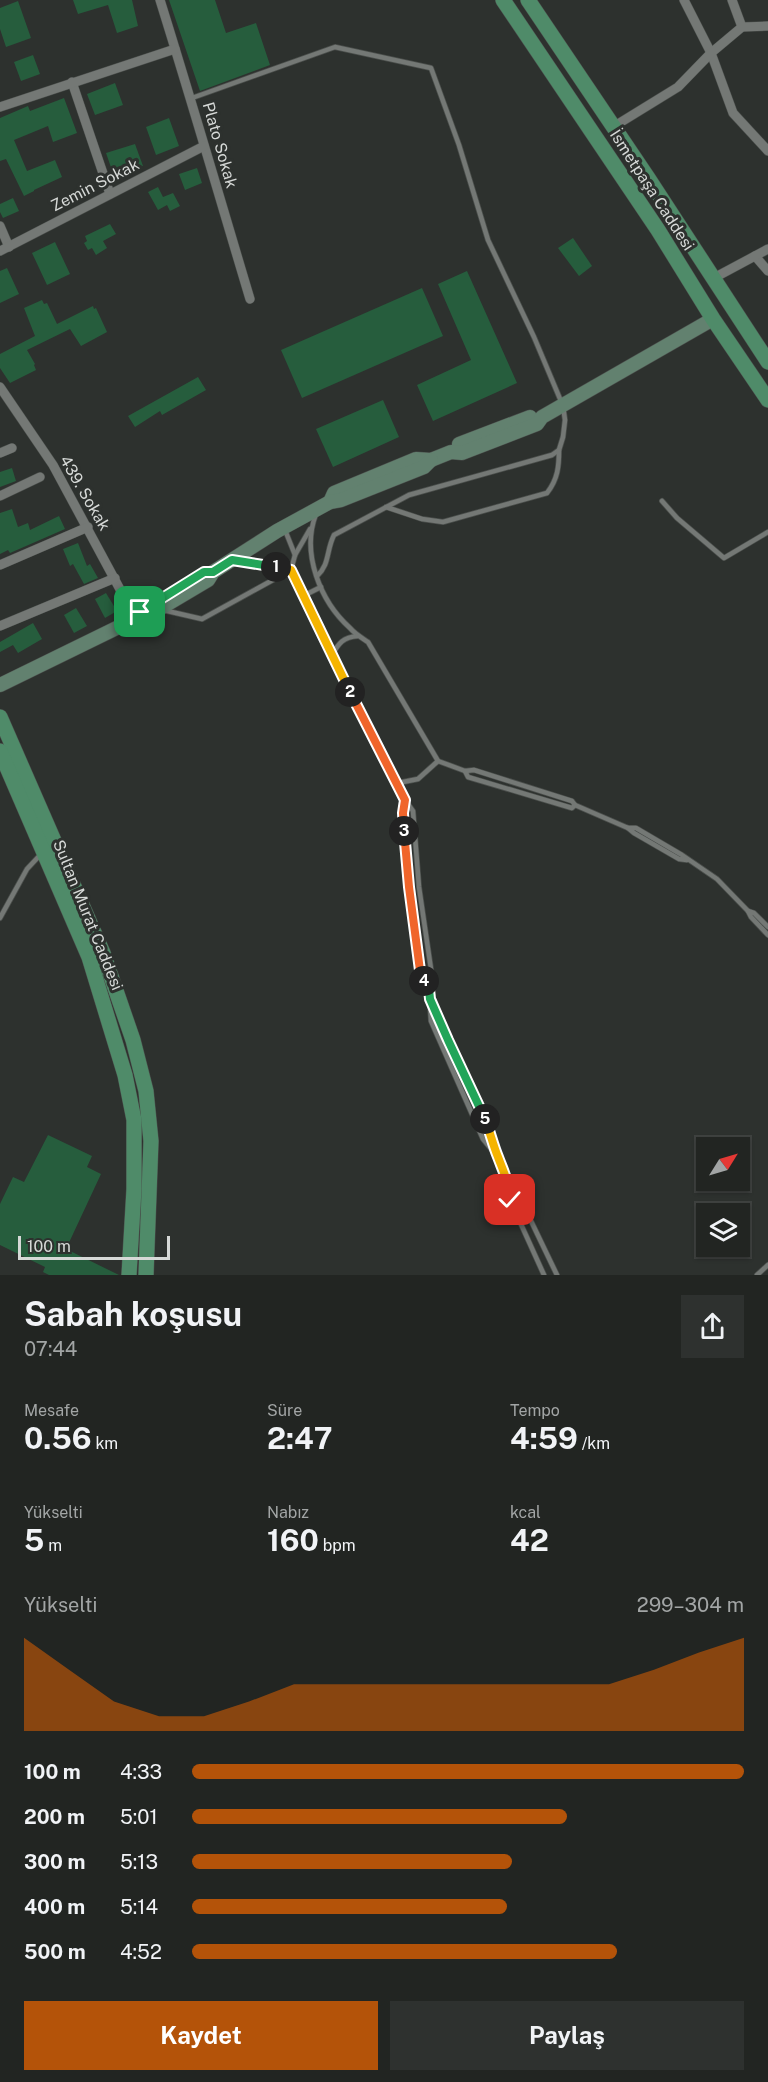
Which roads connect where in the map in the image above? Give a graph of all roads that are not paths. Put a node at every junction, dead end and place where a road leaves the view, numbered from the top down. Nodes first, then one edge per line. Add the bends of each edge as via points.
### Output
1 (160, 0) edge
2 (503, 0) edge
3 (684, 0) edge
4 (732, 0) edge
5 (531, 6) edge
6 (518, 22) junction
7 (768, 26) edge
8 (742, 27) junction
9 (175, 49) junction
10 (711, 53) junction
11 (72, 82) junction
12 (192, 98) junction
13 (0, 107) edge
14 (613, 127) junction
15 (596, 138) junction
16 (204, 146) junction
17 (768, 152) edge
18 (110, 194) junction
19 (0, 226) edge
20 (4, 249) edge
21 (768, 249) edge
22 (755, 256) junction
23 (768, 272) edge
24 (712, 279) junction
25 (250, 299) dead end
26 (732, 308) junction
27 (713, 319) junction
28 (768, 362) edge
29 (0, 387) edge
30 (768, 400) edge
31 (562, 406) junction
32 (12, 447) dead end
33 (559, 450) junction
34 (0, 453) edge
35 (40, 477) dead end
36 (0, 496) edge
37 (662, 501) dead end
38 (386, 507) junction
39 (318, 509) junction
40 (312, 524) junction
41 (88, 527) junction
42 (284, 528) junction
43 (768, 532) edge
44 (296, 555) junction
45 (232, 560) junction
46 (0, 565) edge
47 (291, 570) junction
48 (213, 572) junction
49 (316, 576) junction
50 (116, 578) junction
51 (321, 587) junction
52 (303, 596) junction
53 (159, 609) junction
54 (137, 618) junction
55 (0, 626) edge
56 (359, 636) junction
57 (332, 656) junction
58 (0, 685) edge
59 (0, 717) edge
60 (0, 752) edge
61 (438, 761) junction
62 (398, 783) junction
63 (405, 800) junction
64 (50, 848) junction
65 (748, 911) junction
66 (0, 918) edge
67 (768, 927) edge
68 (768, 935) edge
69 (429, 989) junction
70 (430, 999) junction
71 (497, 1156) junction
72 (509, 1182) junction
73 (768, 1265) edge
74 (129, 1275) edge
75 (146, 1275) edge
76 (544, 1275) edge
77 (557, 1275) edge
78 (758, 1275) edge

1 - 9 street, Plato Sokak
2 - 6 main road, İsmetpaşa Caddesi
3 - 10 street
4 - 8 street
5 - 6 main road
5 - 14 main road, İsmetpaşa Caddesi
6 - 15 main road, İsmetpaşa Caddesi
7 - 8 street
8 - 10 street
9 - 11 street
9 - 12 street, Plato Sokak
10 - 14 street via 678,87
10 - 17 street via 733,113
11 - 13 street
11 - 18 street
12 - 16 street, Plato Sokak
12 - 31 lane via 335,47 431,68 488,240
14 - 15 main road
14 - 24 main road, İsmetpaşa Caddesi
15 - 27 main road, İsmetpaşa Caddesi
16 - 18 street, Zemin Sokak
16 - 25 street, Plato Sokak
18 - 20 street, Zemin Sokak
19 - 20 street
21 - 22 street
22 - 23 street
22 - 24 street
24 - 26 main road, İsmetpaşa Caddesi
26 - 27 main road
26 - 28 main road, İsmetpaşa Caddesi
27 - 30 main road, İsmetpaşa Caddesi
27 - 31 main road
29 - 41 street, 439. Sokak via 53,465
31 - 33 lane via 565,420
31 - 39 main road via 537,424 462,453 451,452 424,467
32 - 34 street
33 - 38 lane via 409,495
33 - 38 lane via 555,483 547,493 443,522
35 - 36 street
37 - 43 lane via 724,558
38 - 49 lane via 334,536 324,569
39 - 40 lane
39 - 42 main road
40 - 44 lane
40 - 49 lane via 310,541
41 - 46 street
41 - 50 street, 439. Sokak
42 - 44 lane
42 - 45 main road
44 - 47 lane
45 - 47 lane
45 - 48 main road
47 - 52 lane
47 - 53 lane via 202,619
48 - 53 main road via 208,580
48 - 54 main road via 204,572 140,612
49 - 51 lane
50 - 54 street, 439. Sokak
50 - 55 street
51 - 52 lane
51 - 56 lane via 328,603
52 - 57 lane
53 - 54 main road
54 - 58 main road
56 - 57 lane via 347,637
56 - 61 lane via 369,642
57 - 62 lane
59 - 64 main road
60 - 64 main road, Sultan Murat Caddesi
61 - 62 lane via 418,778
61 - 65 lane via 465,771 468,777 572,808 575,805 628,828 717,879
62 - 63 lane
63 - 69 lane via 409,887 421,978
63 - 69 lane via 413,811 432,976
64 - 66 lane via 27,869
64 - 74 main road, Sultan Murat Caddesi via 89,957 125,1075 134,1120
64 - 75 main road via 103,953 147,1091 151,1142
65 - 67 lane
65 - 68 lane
69 - 70 lane
70 - 71 lane via 491,1132
70 - 71 lane via 431,1021 440,1045 483,1139
71 - 72 lane
72 - 76 lane via 510,1200
72 - 77 lane
73 - 78 lane

